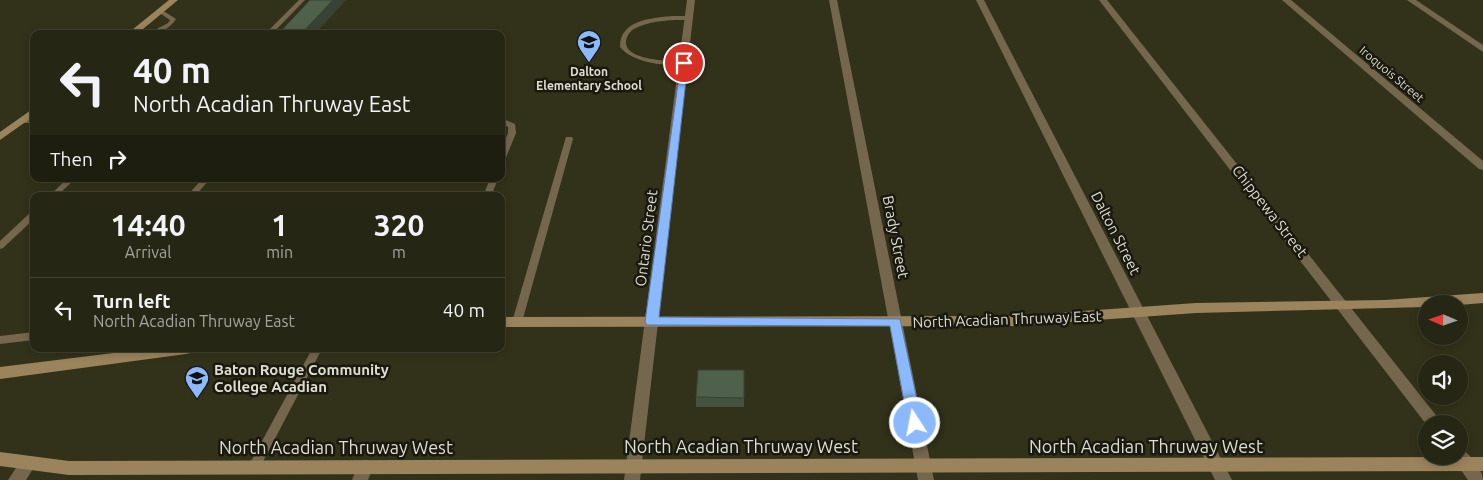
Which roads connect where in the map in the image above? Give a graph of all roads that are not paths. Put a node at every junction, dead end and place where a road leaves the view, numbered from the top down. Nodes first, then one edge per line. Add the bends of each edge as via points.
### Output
1 (174, 0) edge
2 (302, 0) edge
3 (691, 0) edge
4 (833, 0) edge
5 (980, 0) edge
6 (1103, 0) edge
7 (1286, 0) edge
8 (1412, 0) edge
9 (160, 11) junction
10 (689, 18) junction
11 (136, 30) edge
12 (158, 30) edge
13 (272, 30) edge
14 (1483, 49) edge
15 (684, 63) junction
16 (30, 114) edge
17 (21, 121) junction
18 (30, 121) edge
19 (505, 122) edge
20 (0, 138) edge
21 (569, 139) dead end
22 (505, 150) edge
23 (1483, 166) edge
24 (68, 182) edge
25 (203, 182) edge
26 (57, 192) edge
27 (195, 192) edge
28 (30, 218) edge
29 (0, 246) edge
30 (1483, 298) edge
31 (1344, 306) junction
32 (1138, 313) junction
33 (505, 322) edge
34 (517, 322) junction
35 (652, 322) junction
36 (896, 322) junction
37 (30, 336) edge
38 (0, 340) edge
39 (163, 352) edge
40 (315, 352) edge
41 (0, 373) edge
42 (1428, 415) edge
43 (2, 460) edge
44 (1468, 460) edge
45 (1418, 462) edge
46 (28, 464) junction
47 (1483, 464) edge
48 (1467, 465) edge
49 (254, 467) junction
50 (632, 473) edge
51 (925, 473) edge
52 (1220, 473) edge
53 (362, 474) edge
54 (16, 480) edge
55 (1478, 480) edge

1 - 9 street
2 - 13 lane
3 - 10 street, Ontario Street
4 - 36 street, Brady Street
5 - 32 street, Dalton Street
6 - 31 street, Chippewa Street
7 - 23 street, Iroquois Street
8 - 14 street
9 - 11 street
9 - 12 lane via 173,18 170,24
10 - 15 street, Ontario Street
10 - 15 lane via 642,23 630,29 623,36 622,43 632,55 642,59
15 - 35 street, Ontario Street
16 - 17 street
17 - 18 lane
17 - 20 street
19 - 22 lane via 512,126 512,133
21 - 34 lane
24 - 26 lane
25 - 27 lane
28 - 29 lane
30 - 31 street, North Acadian Thruway East
31 - 32 street, North Acadian Thruway East via 1223,307
31 - 42 street, Chippewa Street
32 - 36 street, North Acadian Thruway East via 1047,320
32 - 52 street, Dalton Street
33 - 34 street, North Acadian Thruway East
34 - 35 street, North Acadian Thruway East
35 - 36 street, North Acadian Thruway East
35 - 50 street, Ontario Street
36 - 51 street, Brady Street
37 - 38 lane
39 - 41 street
40 - 49 lane
43 - 46 street, North Acadian Thruway West
44 - 47 street, North Acadian Thruway West
45 - 52 street, North Acadian Thruway West
46 - 49 street, North Acadian Thruway West via 68,468
46 - 54 street
48 - 55 street
49 - 53 street, North Acadian Thruway West
50 - 51 street, North Acadian Thruway West
50 - 53 street, North Acadian Thruway West
51 - 52 street, North Acadian Thruway West

